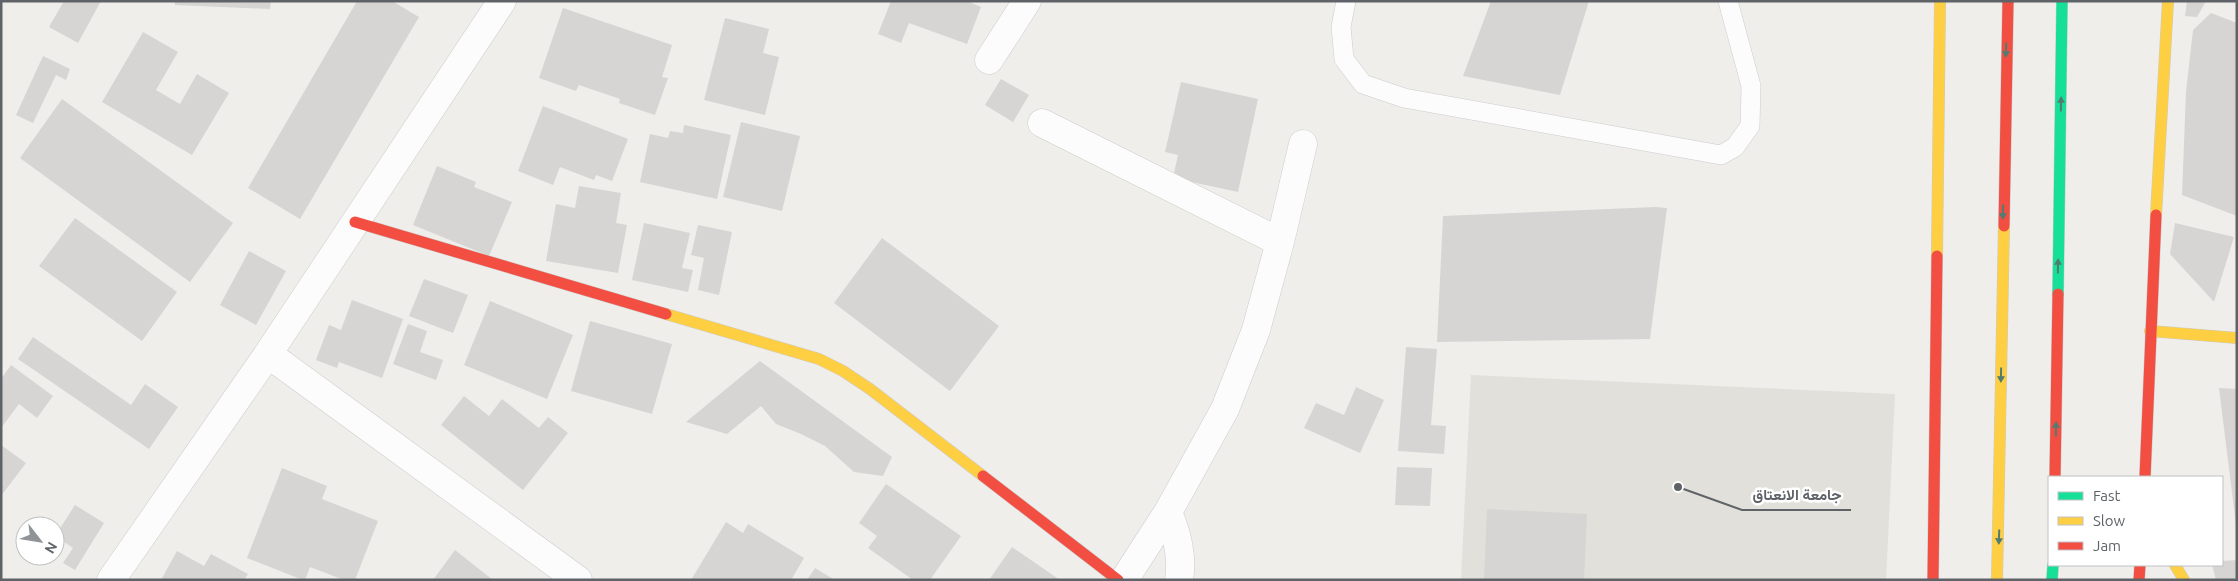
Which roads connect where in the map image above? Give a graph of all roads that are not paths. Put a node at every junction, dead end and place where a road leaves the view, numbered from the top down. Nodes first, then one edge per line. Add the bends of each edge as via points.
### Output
1 (502, 1) edge
2 (1027, 1) edge
3 (1346, 1) edge
4 (1728, 1) edge
5 (1940, 1) edge
6 (2008, 1) edge
7 (2062, 1) edge
8 (2168, 1) edge
9 (989, 60) dead end
10 (1042, 123) dead end
11 (1303, 144) dead end
12 (355, 222) junction
13 (1280, 242) junction
14 (2150, 331) junction
15 (2237, 338) edge
16 (268, 354) junction
17 (2055, 476) edge
18 (2145, 476) edge
19 (1168, 512) junction
20 (2053, 566) edge
21 (2140, 566) edge
22 (2176, 566) edge
23 (111, 580) edge
24 (578, 580) edge
25 (1118, 580) edge
26 (1124, 580) edge
27 (1179, 580) edge
28 (1933, 580) edge
29 (1997, 580) edge
30 (2052, 580) edge
31 (2139, 580) edge
32 (2184, 580) edge

1 - 12 street
2 - 9 street
3 - 4 lane via 1341,27 1344,59 1363,84 1404,98 1722,155 1735,146 1750,126 1751,86
5 - 28 main road
6 -> 29 main road
17 -> 7 main road
8 - 14 main road
10 - 13 street
11 - 13 street
12 - 16 street
12 - 25 main road via 819,359 870,388
13 - 19 street via 1256,330 1225,409
14 - 15 main road
14 - 18 main road
16 - 23 street
16 - 24 street
19 - 26 street
19 - 27 street via 1180,555
20 - 30 main road
21 - 31 main road
22 - 32 main road

